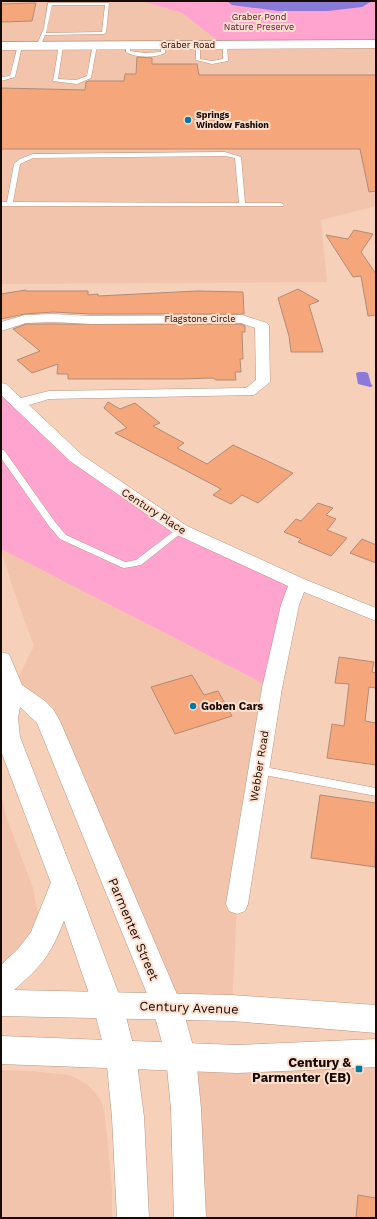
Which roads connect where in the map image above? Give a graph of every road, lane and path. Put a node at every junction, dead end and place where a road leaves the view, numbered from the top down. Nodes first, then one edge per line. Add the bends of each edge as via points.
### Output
1 (44, 34) junction
2 (198, 44) junction
3 (225, 44) junction
4 (376, 44) edge
5 (95, 45) junction
6 (1, 46) edge
7 (20, 46) junction
8 (38, 46) junction
9 (61, 46) junction
10 (1, 79) edge
11 (1, 204) edge
12 (10, 204) junction
13 (242, 204) junction
14 (281, 204) dead end
15 (1, 327) edge
16 (1, 387) edge
17 (18, 403) junction
18 (1, 452) edge
19 (181, 530) junction
20 (298, 583) junction
21 (376, 615) edge
22 (1, 660) edge
23 (6, 691) edge
24 (259, 770) junction
25 (376, 792) edge
26 (64, 883) junction
27 (237, 904) dead end
28 (1, 983) edge
29 (1, 1003) edge
30 (108, 1005) junction
31 (167, 1006) junction
32 (376, 1019) edge
33 (1, 1050) edge
34 (376, 1053) edge
35 (121, 1056) junction
36 (181, 1057) junction
37 (133, 1218) edge
38 (190, 1218) edge

1 - 1 lane via 50,4 107,4 104,33
1 - 8 lane
2 - 3 street, Graber Road
2 - 3 lane via 198,60 203,62 226,60
2 - 5 street, Graber Road
3 - 4 street, Graber Road
5 - 9 street, Graber Road
5 - 9 lane via 89,76 77,82 55,80
6 - 7 street, Graber Road
7 - 8 street, Graber Road
7 - 10 lane via 12,77
8 - 9 street, Graber Road
11 - 12 lane
12 - 13 lane
12 - 13 lane via 17,164 33,156 225,154 238,157
13 - 14 lane
15 - 17 street, Flagstone Circle via 25,319 53,318 242,319 262,326 264,382 249,392 49,395
16 - 17 street, Century Place
17 - 19 street, Century Place via 76,458
18 - 19 lane via 63,537 124,566 138,562
19 - 20 street, Century Place
20 - 21 street, Century Place
20 - 24 street, Webber Road via 290,605 272,688
22 - 23 street
23 - 26 street via 8,738
23 - 31 street, Parmenter Street via 36,705 48,721
24 - 25 lane
24 - 27 street, Webber Road
26 - 28 street via 36,948 22,965
26 - 30 street
29 - 30 street, Century Avenue
30 - 31 street, Century Avenue
30 - 35 street
31 - 32 street, Century Avenue via 232,1008
31 - 36 street, Parmenter Street
33 - 35 street
34 - 36 street via 237,1059
35 - 36 street
35 - 37 street via 128,1117
36 - 38 street, Parmenter Street via 186,1109

